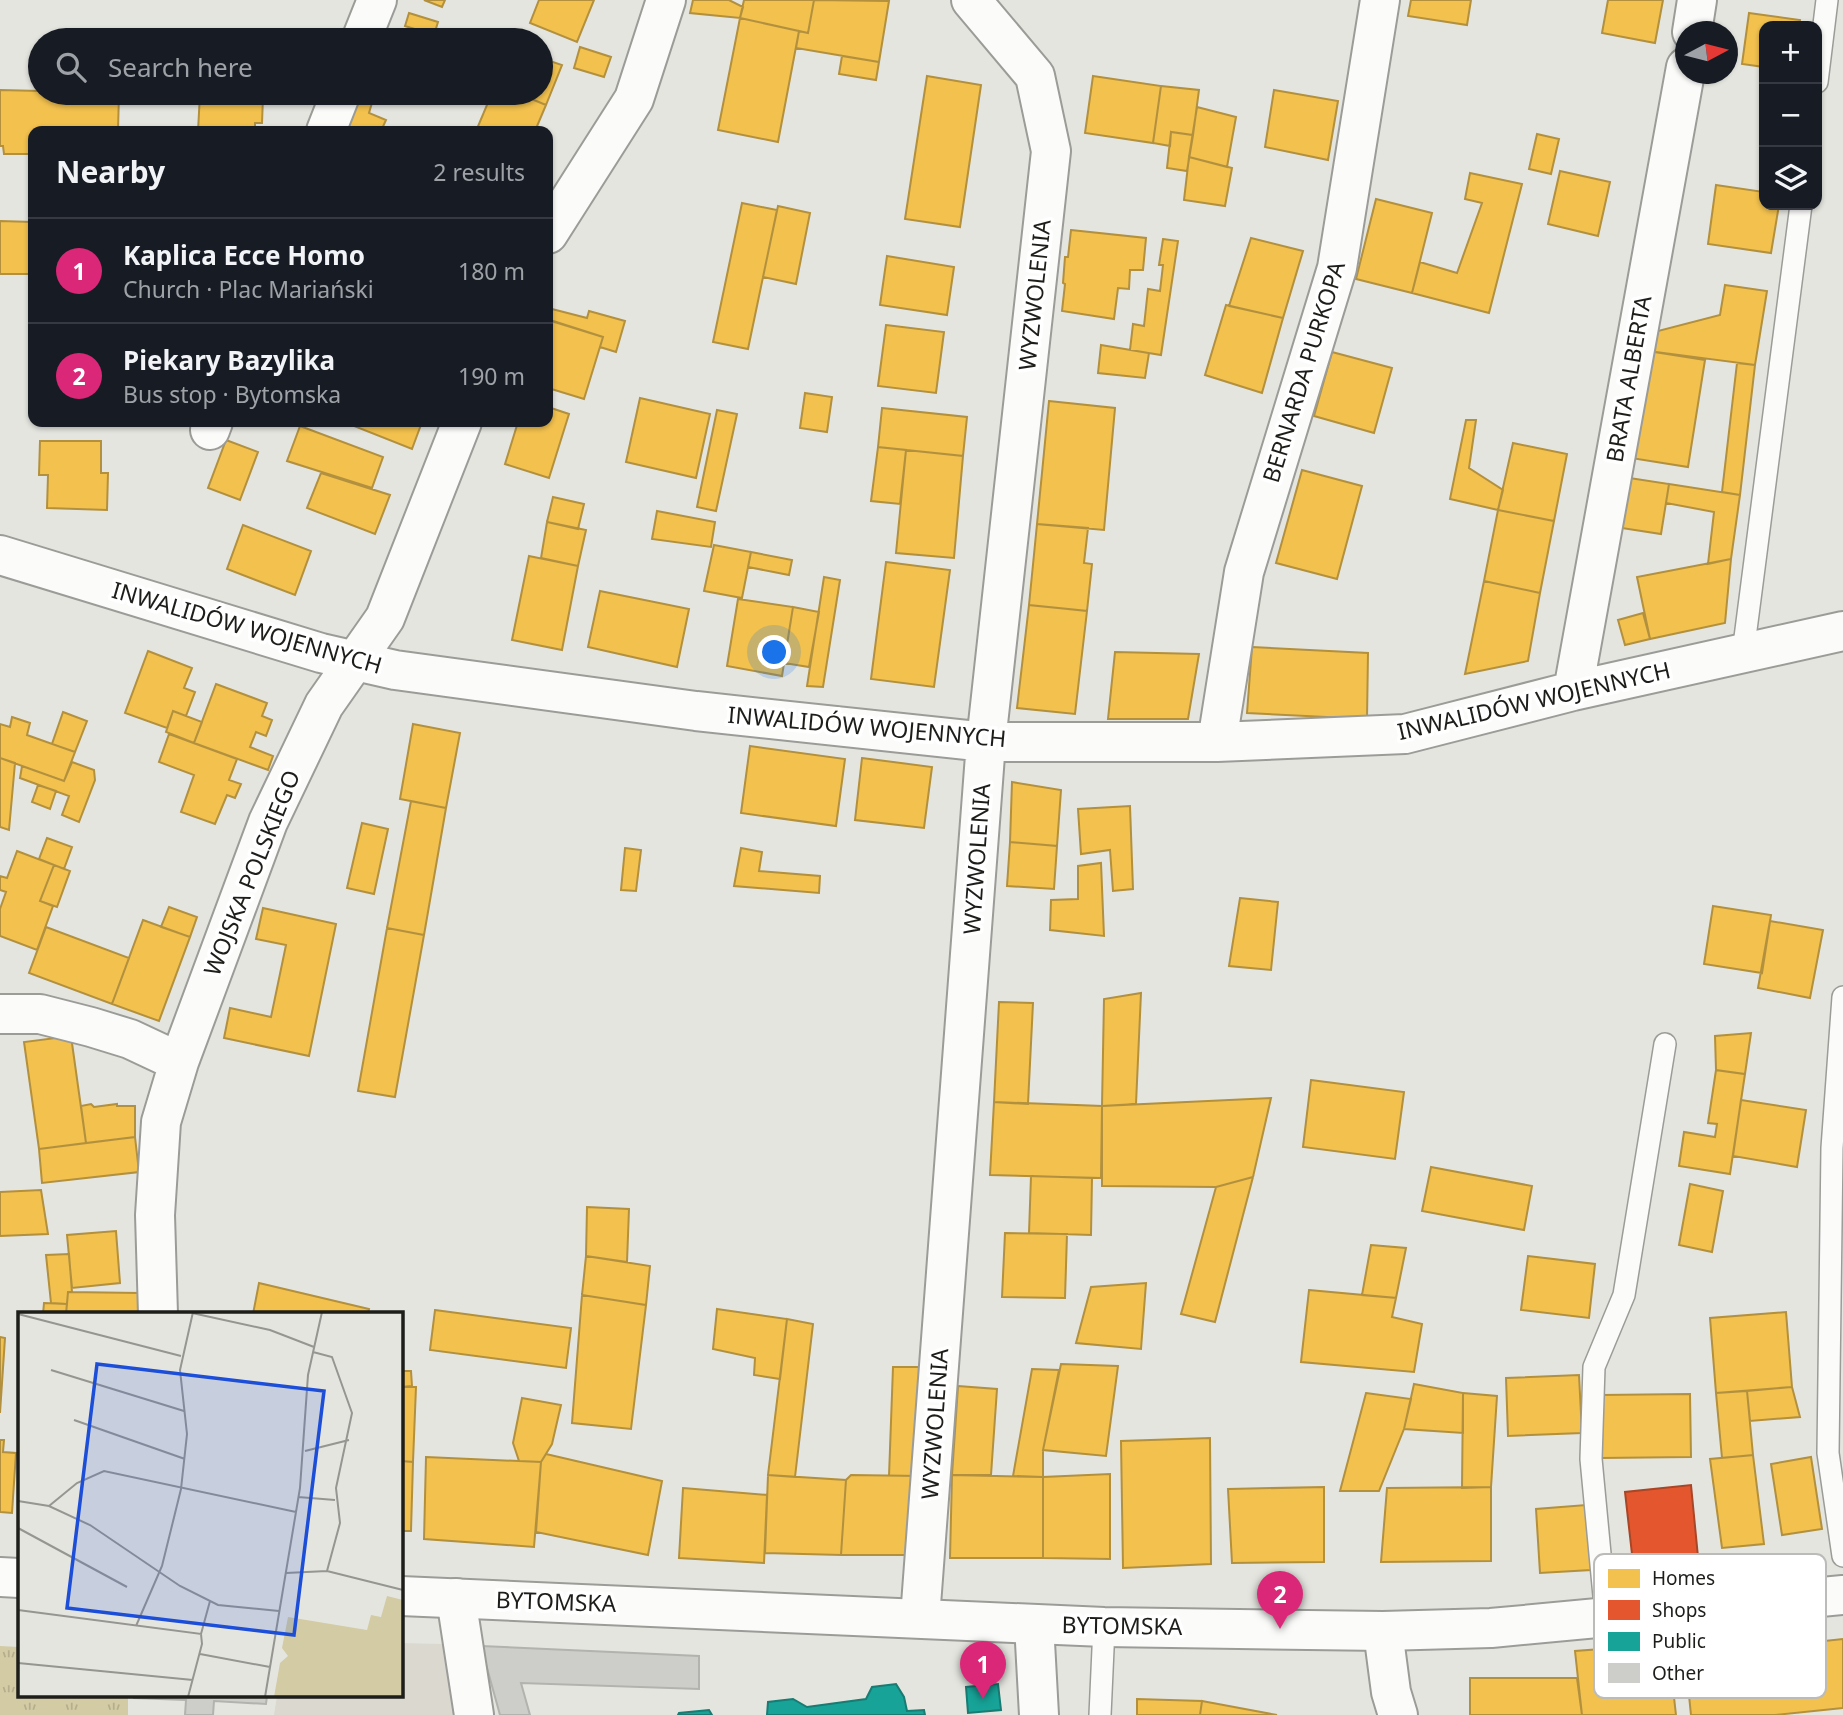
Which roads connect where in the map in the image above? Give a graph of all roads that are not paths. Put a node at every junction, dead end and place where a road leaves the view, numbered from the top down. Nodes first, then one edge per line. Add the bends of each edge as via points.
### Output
1 (377, 0) edge
2 (666, 0) edge
3 (971, 0) edge
4 (1380, 0) edge
5 (1698, 0) edge
6 (1827, 0) edge
7 (1694, 21) edge
8 (366, 28) edge
9 (1822, 41) edge
10 (1682, 84) edge
11 (336, 105) edge
12 (328, 126) edge
13 (1800, 210) edge
14 (553, 226) edge
15 (460, 427) edge
16 (0, 555) edge
17 (1843, 631) edge
18 (1743, 653) junction
19 (355, 662) junction
20 (1573, 691) junction
21 (986, 742) junction
22 (1217, 742) junction
23 (1843, 997) edge
24 (0, 1014) edge
25 (1665, 1044) dead end
26 (179, 1062) junction
27 (158, 1312) edge
28 (1599, 1554) edge
29 (1843, 1556) edge
30 (0, 1577) edge
31 (18, 1578) edge
32 (402, 1596) edge
33 (456, 1598) junction
34 (920, 1618) junction
35 (1594, 1618) edge
36 (1034, 1624) junction
37 (1104, 1627) junction
38 (1383, 1631) junction
39 (474, 1715) edge
40 (1039, 1715) edge
41 (1100, 1715) edge
42 (1398, 1715) edge

1 - 8 street
2 - 14 street via 634,99
3 - 21 street, WYZWOLENIA via 1035,76 1052,151
4 - 22 street, BERNARDA PURKOPA via 1337,268 1244,572
5 - 7 street
6 - 9 lane
10 - 20 street, BRATA ALBERTA
11 - 12 street
13 - 18 lane
15 - 19 street, WOJSKA POLSKIEGO via 385,618
16 - 19 street, INWALIDÓW WOJENNYCH
17 - 18 street, INWALIDÓW WOJENNYCH
18 - 20 street, INWALIDÓW WOJENNYCH
19 - 21 street, INWALIDÓW WOJENNYCH via 696,711
19 - 26 street, WOJSKA POLSKIEGO via 324,705 268,822
20 - 22 street, INWALIDÓW WOJENNYCH via 1405,734
21 - 22 street, INWALIDÓW WOJENNYCH
21 - 34 street, WYZWOLENIA
23 - 29 lane via 1832,1147 1828,1453
24 - 26 street via 40,1014 91,1027
25 - 28 lane via 1624,1295 1594,1367 1591,1459
26 - 27 street, WOJSKA POLSKIEGO via 161,1122 155,1215
30 - 31 street
32 - 33 street, BYTOMSKA
33 - 34 street, BYTOMSKA
33 - 39 street
34 - 36 street, BYTOMSKA
35 - 38 street, BYTOMSKA via 1491,1628
36 - 37 street, BYTOMSKA
36 - 40 street
37 - 38 street, BYTOMSKA
37 - 41 lane
38 - 42 street

